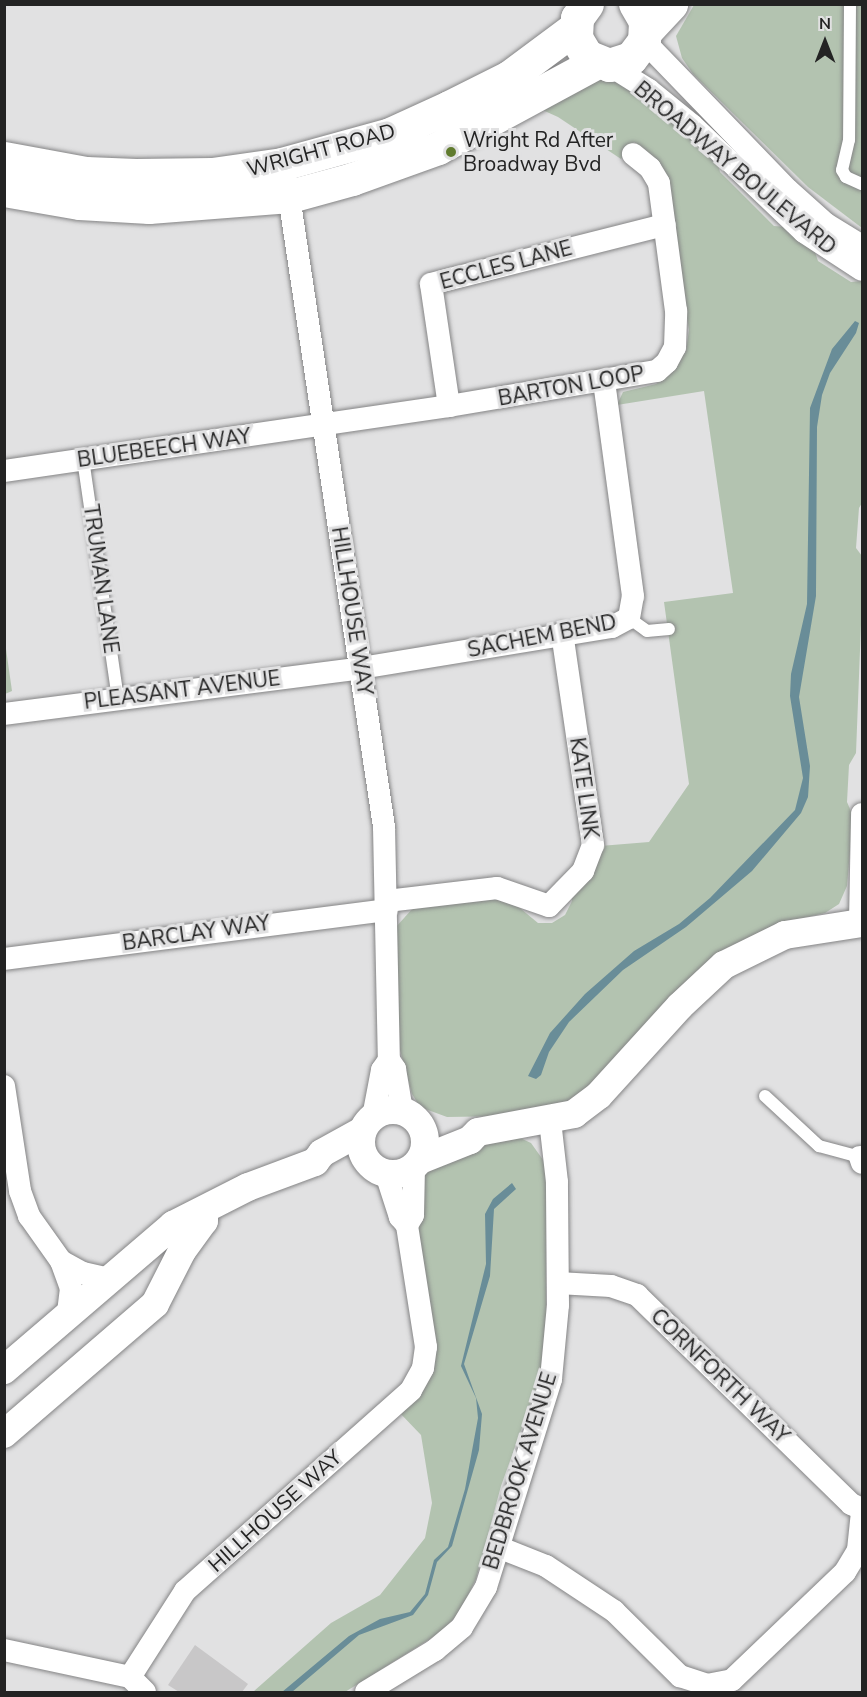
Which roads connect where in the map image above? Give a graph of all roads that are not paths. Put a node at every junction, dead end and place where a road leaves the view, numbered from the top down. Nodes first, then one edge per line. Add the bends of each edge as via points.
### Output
1 (671, 4) edge
2 (850, 4) edge
3 (577, 15) edge
4 (641, 26) edge
5 (603, 63) junction
6 (850, 118) junction
7 (862, 124) edge
8 (633, 154) dead end
9 (4, 158) edge
10 (282, 164) junction
11 (862, 184) edge
12 (4, 190) edge
13 (290, 196) junction
14 (665, 225) junction
15 (862, 246) edge
16 (862, 270) edge
17 (604, 381) junction
18 (449, 406) junction
19 (324, 424) junction
20 (83, 459) junction
21 (4, 471) edge
22 (629, 618) junction
23 (669, 629) dead end
24 (562, 633) junction
25 (361, 668) junction
26 (118, 698) junction
27 (4, 714) edge
28 (862, 814) edge
29 (387, 905) junction
30 (861, 922) edge
31 (4, 959) edge
32 (389, 1060) junction
33 (4, 1086) edge
34 (765, 1096) dead end
35 (411, 1118) junction
36 (550, 1120) junction
37 (368, 1124) junction
38 (478, 1132) junction
39 (861, 1160) edge
40 (315, 1162) junction
41 (417, 1164) junction
42 (376, 1168) junction
43 (204, 1212) junction
44 (407, 1225) junction
45 (61, 1261) junction
46 (109, 1278) junction
47 (558, 1282) junction
48 (68, 1314) junction
49 (4, 1370) edge
50 (4, 1434) edge
51 (862, 1511) edge
52 (498, 1547) junction
53 (4, 1650) edge
54 (138, 1685) edge
55 (695, 1688) edge
56 (366, 1692) edge

1 - 4 main road
2 - 6 lane
3 - 5 main road via 580,47
3 - 10 main road, WRIGHT ROAD via 509,77 390,134
4 - 5 main road, WRIGHT ROAD via 631,58
4 - 15 street, BROADWAY BOULEVARD via 788,190 826,224
5 - 13 main road, WRIGHT ROAD via 438,148
5 - 16 street, BROADWAY BOULEVARD via 649,90 692,125 804,232
6 - 7 lane
6 - 11 lane via 842,174
8 - 14 street, BARTON LOOP via 656,176
9 - 10 main road, WRIGHT ROAD via 86,173 136,175 212,174
10 - 13 street, HILLHOUSE WAY
12 - 13 main road, WRIGHT ROAD via 79,203 149,207
13 - 19 street, HILLHOUSE WAY
14 - 17 street, BARTON LOOP via 678,334 675,348 657,371
14 - 18 street, ECCLES LANE via 431,284
17 - 18 street, BARTON LOOP
17 - 22 street, SACHEM BEND via 633,596
18 - 19 street, BARTON LOOP
19 - 20 street, BLUEBEECH WAY
19 - 25 street, HILLHOUSE WAY
20 - 21 street, BLUEBEECH WAY
20 - 26 lane, TRUMAN LANE
22 - 23 lane via 647,631
22 - 24 street, SACHEM BEND via 612,627
24 - 25 street, SACHEM BEND
24 - 29 street, KATE LINK via 593,845 583,871 549,906 497,888
25 - 26 street, PLEASANT AVENUE
25 - 29 street, HILLHOUSE WAY via 384,828
26 - 27 street, PLEASANT AVENUE
28 - 30 street
29 - 31 street, BARCLAY WAY
29 - 32 street, HILLHOUSE WAY
30 - 36 street via 785,935 724,965 588,1105
32 - 35 street, HILLHOUSE WAY
32 - 37 street, HILLHOUSE WAY via 382,1070
33 - 45 street via 24,1204
34 - 39 lane via 819,1146
35 - 37 street via 382,1112
35 - 38 street via 443,1129 468,1127
35 - 41 street via 425,1143
36 - 38 street
36 - 47 street, BEDBROOK AVENUE via 557,1182
37 - 40 street via 322,1153
37 - 42 street via 361,1150
38 - 41 street via 470,1140
40 - 42 street
40 - 43 street via 248,1187
41 - 42 street via 398,1174
41 - 44 street, HILLHOUSE WAY via 413,1215
42 - 44 street, HILLHOUSE WAY
43 - 46 street via 173,1225
43 - 50 street via 204,1221 182,1251 155,1304
44 - 54 street, HILLHOUSE WAY via 426,1347 423,1368 411,1390 185,1591
45 - 46 street via 83,1274
45 - 48 street via 70,1288
46 - 48 street
47 - 51 street, CORNFORTH WAY via 611,1286 637,1295 850,1504
47 - 52 street, BEDBROOK AVENUE via 551,1379
48 - 49 street
51 - 55 street via 858,1550 845,1572 732,1680
52 - 55 street via 546,1566 614,1611
52 - 56 street, BEDBROOK AVENUE via 486,1587 462,1627 435,1650
53 - 54 street, HILLHOUSE WAY

